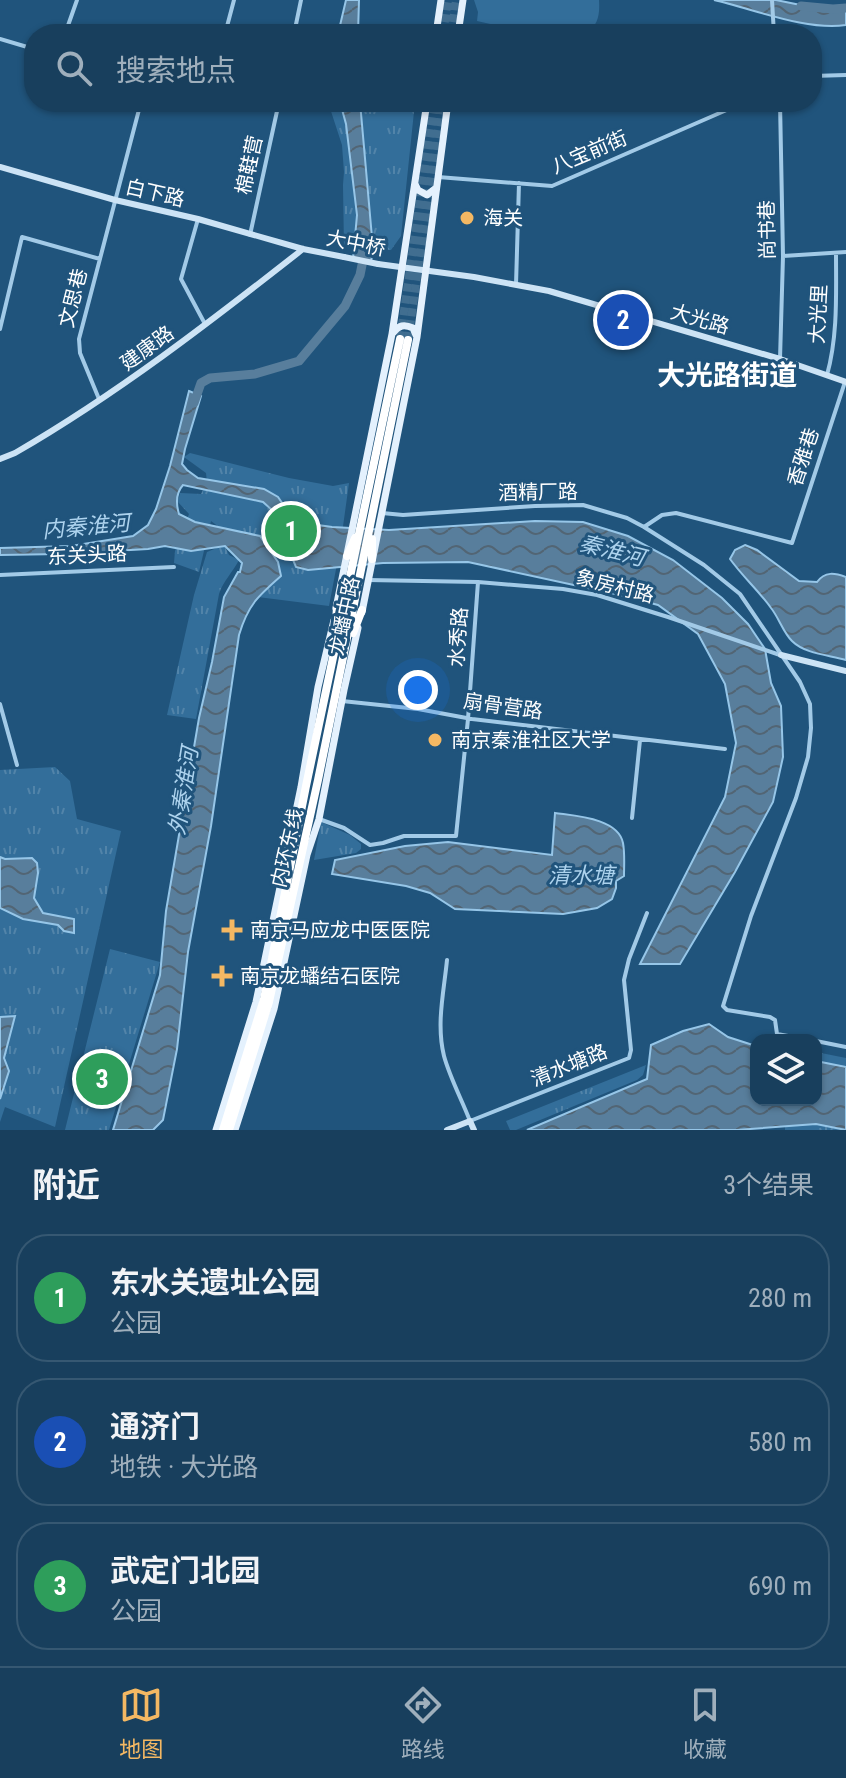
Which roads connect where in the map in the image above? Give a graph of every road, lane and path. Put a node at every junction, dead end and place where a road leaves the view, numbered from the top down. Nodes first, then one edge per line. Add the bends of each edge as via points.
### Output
1 (77, 0) edge
2 (234, 0) edge
3 (301, 0) edge
4 (441, 0) edge
5 (463, 0) edge
6 (772, 0) edge
7 (69, 24) edge
8 (228, 24) edge
9 (296, 24) edge
10 (437, 24) edge
11 (459, 24) edge
12 (773, 24) edge
13 (0, 39) edge
14 (24, 46) edge
15 (846, 75) edge
16 (822, 76) edge
17 (138, 112) edge
18 (277, 112) edge
19 (426, 112) edge
20 (447, 112) edge
21 (722, 112) edge
22 (780, 112) edge
23 (0, 167) edge
24 (438, 177) junction
25 (519, 183) junction
26 (415, 184) junction
27 (436, 188) junction
28 (115, 200) junction
29 (198, 219) junction
30 (250, 235) junction
31 (303, 249) junction
32 (846, 252) edge
33 (836, 253) junction
34 (783, 256) junction
35 (100, 259) junction
36 (402, 268) junction
37 (426, 271) junction
38 (516, 285) junction
39 (206, 325) junction
40 (0, 329) edge
41 (404, 337) junction
42 (780, 359) junction
43 (827, 375) junction
44 (846, 382) edge
45 (100, 401) junction
46 (0, 459) edge
47 (382, 513) junction
48 (367, 523) junction
49 (644, 527) junction
50 (347, 556) joint
51 (372, 559) joint
52 (174, 567) dead end
53 (357, 569) junction
54 (0, 575) edge
55 (368, 580) junction
56 (478, 582) junction
57 (337, 605) junction
58 (362, 610) junction
59 (335, 651) junction
60 (345, 652) junction
61 (781, 655) junction
62 (846, 671) edge
63 (342, 701) junction
64 (0, 704) edge
65 (468, 719) junction
66 (640, 740) junction
67 (725, 749) dead end
68 (17, 765) dead end
69 (632, 818) dead end
70 (319, 819) junction
71 (647, 913) dead end
72 (447, 960) dead end
73 (777, 1034) edge
74 (822, 1042) edge
75 (846, 1047) edge
76 (470, 1121) junction
77 (216, 1130) edge
78 (223, 1130) edge
79 (229, 1130) edge
80 (235, 1130) edge
81 (447, 1130) edge
82 (474, 1130) edge

1 - 7 street
2 - 8 street
3 - 9 street
4 - 10 main road
5 - 11 main road
6 - 12 street
13 - 14 street
15 - 16 street
17 - 28 street, 文思巷
18 - 30 street, 棉鞋营
19 - 26 main road
20 - 24 main road
21 - 25 street, 八宝前街 via 552,186
22 - 34 street, 尚书巷
23 - 28 main road, 白下路
24 - 25 street, 八宝前街
24 - 27 main road
25 - 38 street
26 - 27 main road via 427,195
26 - 36 main road
27 - 37 main road
28 - 29 main road, 白下路
28 - 35 street, 文思巷
29 - 30 main road, 白下路
29 - 39 street via 181,279
30 - 31 main road, 白下路
31 - 36 main road, 大中桥, bridge
31 - 39 main road, 建康路
32 - 33 street
33 - 34 street
33 - 43 street, 大光里 via 836,328
34 - 42 street, 尚书巷
35 - 40 street via 22,237
35 - 45 street, 文思巷 via 79,345
36 - 37 main road, 大光路
36 - 41 main road
37 - 38 main road, 大光路
37 - 41 main road
38 - 42 main road, 大光路
39 - 45 main road, 建康路
41 - 47 main road
41 - 48 highway
42 - 43 main road, 大光路
43 - 44 main road, 大光路
44 - 49 street, 香雅巷 via 792,543 676,513
45 - 46 main road, 建康路
47 - 48 main road
47 - 49 street, 酒精厂路 via 583,505
48 - 50 highway
48 - 51 highway
48 - 53 highway
49 - 61 street, 酒精厂路 via 740,594
50 - 53 main road, 龙蟠中路
51 - 53 main road, 龙蟠中路
52 - 54 street, 东关头路
53 - 55 main road, 龙蟠中路
53 - 57 main road, 龙蟠中路
53 - 59 highway, 内环东线
53 - 60 highway, 内环东线
55 - 56 street, 象房村路
55 - 58 main road, 龙蟠中路
56 - 61 street, 象房村路 via 597,595
56 - 65 street, 水秀路
57 - 59 highway
57 - 77 main road, 龙蟠中路 via 256,1002
58 - 60 highway
58 - 63 main road, 龙蟠中路
59 - 78 highway, 内环东线 via 264,999
60 - 79 highway, 内环东线 via 269,1002
61 - 62 main road, 象房村路
61 - 73 street, 酒精厂路 via 810,704 808,757 723,1006 770,1017
63 - 65 street, 扇骨营路
63 - 70 main road, 龙蟠中路
64 - 68 street
65 - 66 street, 扇骨营路
65 - 70 street, 水秀路 via 456,836 404,836 370,845
66 - 67 street, 扇骨营路
66 - 69 street
70 - 80 main road, 龙蟠中路 via 274,1009
71 - 76 street, 清水塘路 via 624,980 629,1058
72 - 76 street via 441,1034
74 - 75 street
76 - 81 main road
76 - 82 main road

